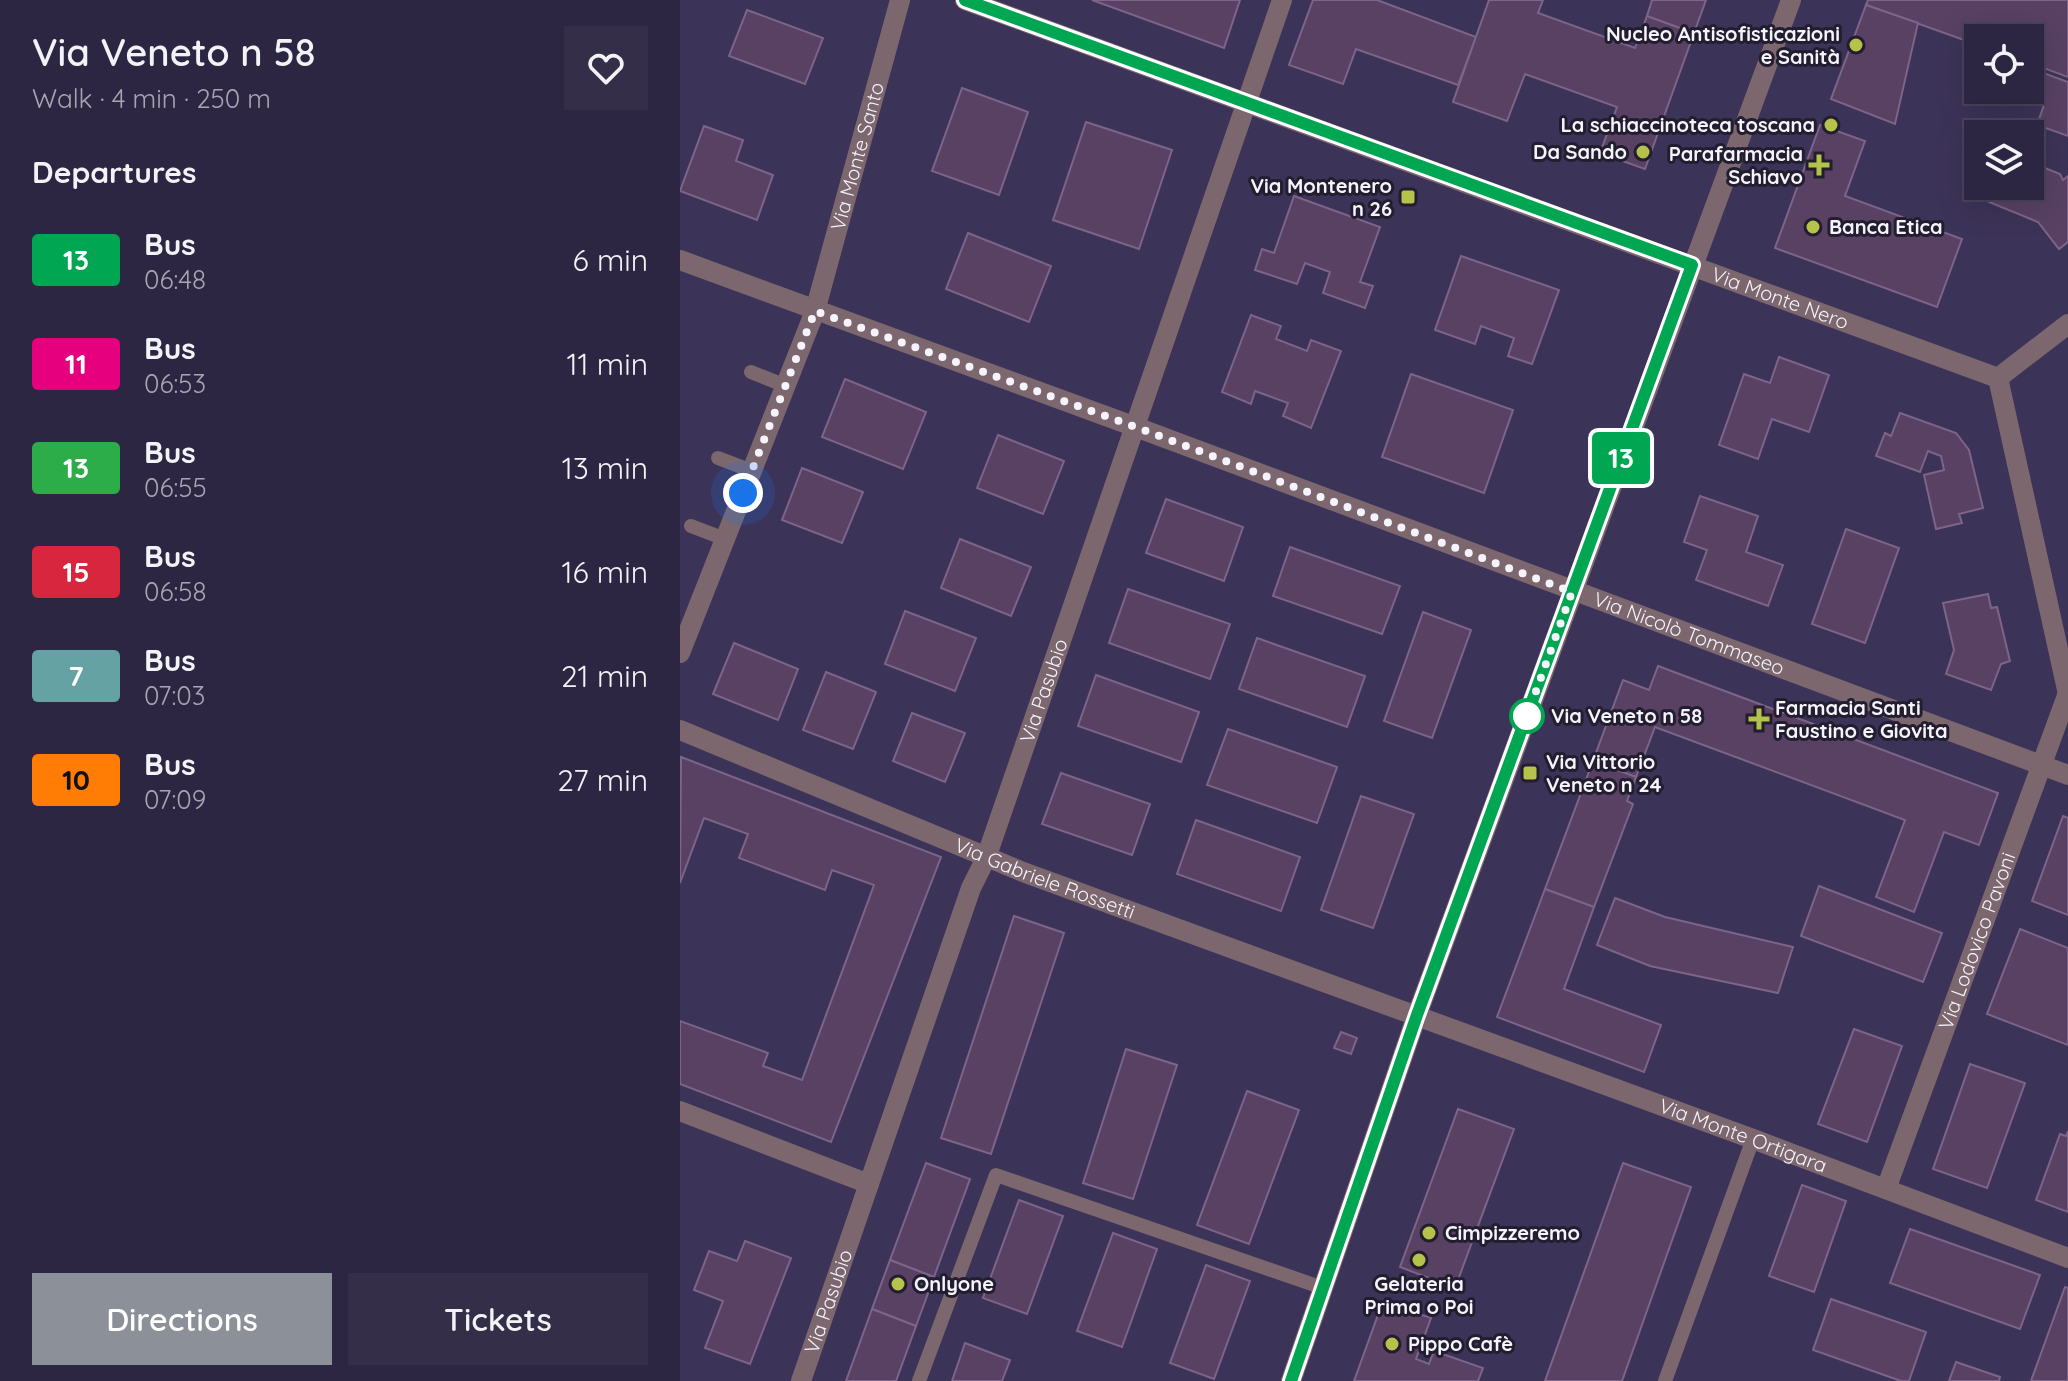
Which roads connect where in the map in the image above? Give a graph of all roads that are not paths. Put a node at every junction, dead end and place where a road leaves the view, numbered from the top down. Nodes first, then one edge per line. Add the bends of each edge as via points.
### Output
1 (900, 0) edge
2 (965, 0) edge
3 (1282, 0) edge
4 (1791, 0) edge
5 (1246, 104) junction
6 (680, 260) edge
7 (1692, 265) junction
8 (815, 311) junction
9 (2068, 324) edge
10 (751, 372) dead end
11 (1998, 378) junction
12 (786, 386) junction
13 (1133, 426) junction
14 (718, 458) dead end
15 (752, 471) junction
16 (691, 526) dead end
17 (725, 539) junction
18 (1572, 592) junction
19 (680, 653) edge
20 (2068, 694) edge
21 (680, 730) edge
22 (2041, 765) junction
23 (2068, 775) edge
24 (986, 858) junction
25 (1417, 1015) junction
26 (680, 1111) edge
27 (1753, 1139) junction
28 (869, 1184) junction
29 (1886, 1189) junction
30 (2068, 1258) edge
31 (1323, 1288) junction
32 (801, 1381) edge
33 (919, 1381) edge
34 (1291, 1381) edge
35 (1665, 1381) edge

1 - 8 street, Via Monte Santo
2 - 5 street, Via Monte Nero
3 - 5 street, Via Pasubio
4 - 7 street
5 - 7 street, Via Monte Nero
5 - 13 street, Via Pasubio
6 - 8 street, Via Nicolò Tommaseo
7 - 11 street, Via Monte Nero
7 - 18 street
8 - 12 street, Via Monte Santo
8 - 13 street, Via Nicolò Tommaseo
9 - 11 street
10 - 12 lane
11 - 20 street, Via Lodovico Pavoni
12 - 15 street, Via Monte Santo
13 - 18 street, Via Nicolò Tommaseo
13 - 24 street, Via Pasubio
14 - 15 lane
15 - 17 street, Via Monte Santo
16 - 17 lane
17 - 19 street, Via Monte Santo
18 - 22 street, Via Nicolò Tommaseo
18 - 25 street
20 - 22 street, Via Lodovico Pavoni
21 - 24 street, Via Gabriele Rossetti
22 - 23 street, Via Nicolò Tommaseo
22 - 29 street, Via Lodovico Pavoni
24 - 25 street, Via Gabriele Rossetti
24 - 28 street, Via Pasubio
25 - 27 street, Via Monte Ortigara
25 - 31 street
26 - 28 street
27 - 29 street, Via Monte Ortigara
27 - 35 lane
28 - 32 street, Via Pasubio
29 - 30 street, Via Monte Ortigara
31 - 33 lane via 996,1175
31 - 34 street

